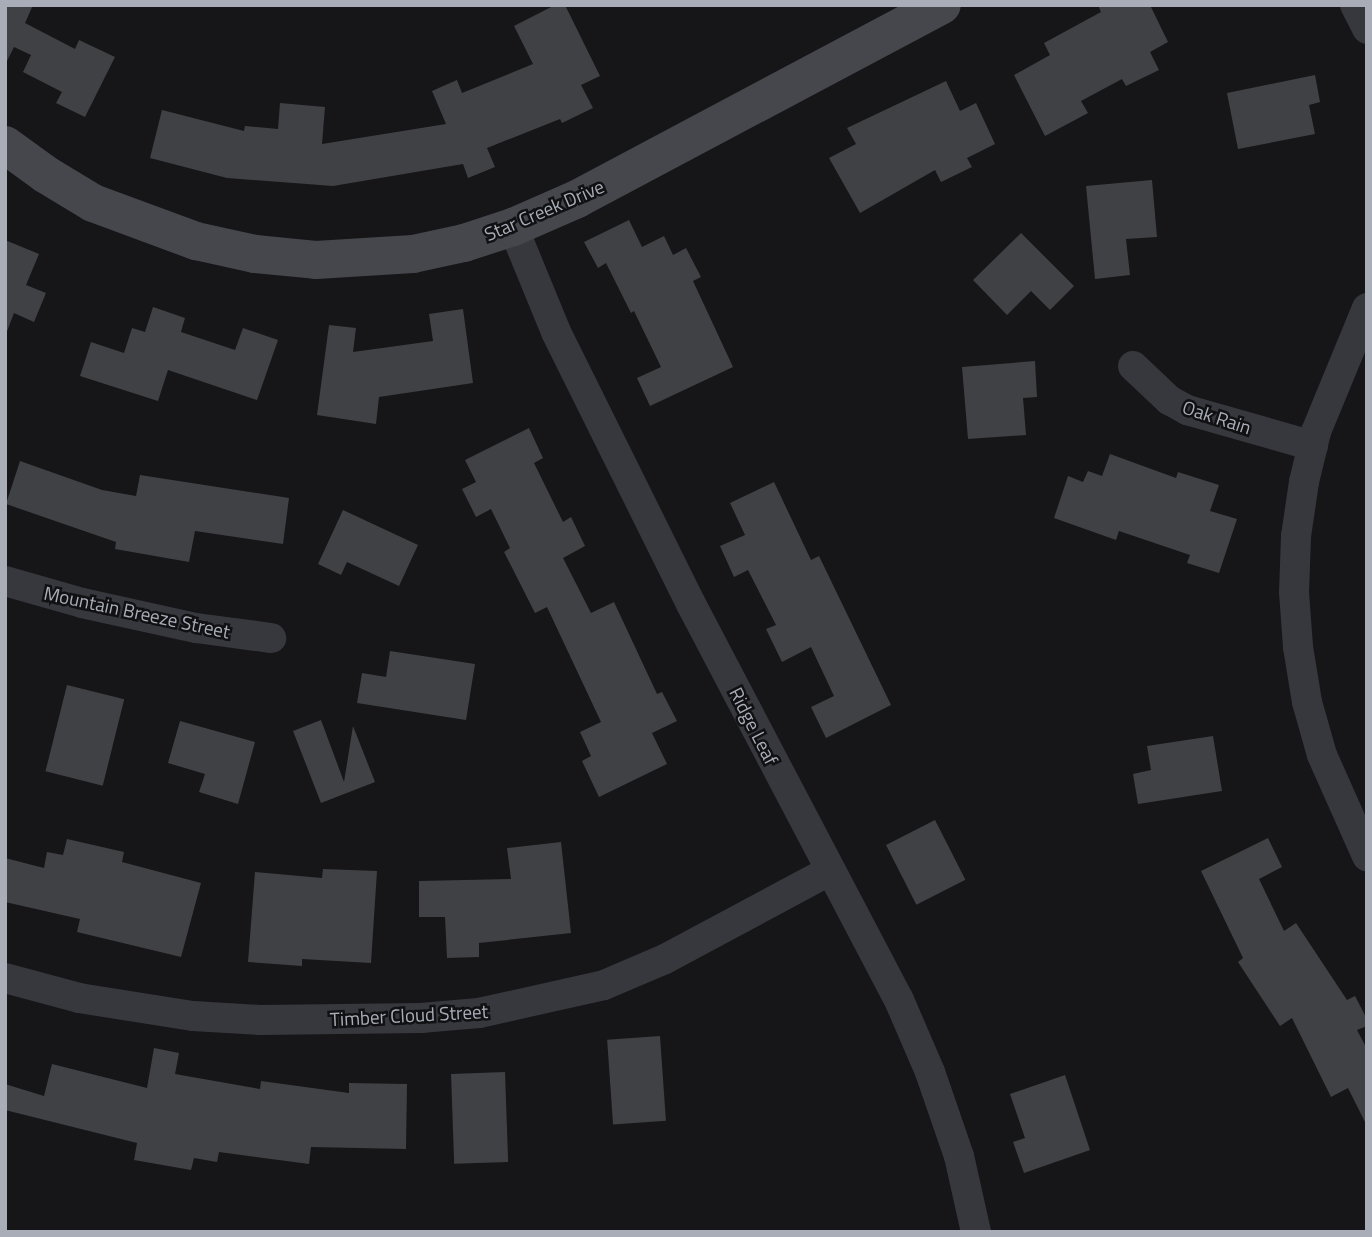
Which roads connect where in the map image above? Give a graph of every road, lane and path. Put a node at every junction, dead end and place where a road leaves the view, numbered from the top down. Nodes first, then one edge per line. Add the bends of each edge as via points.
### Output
1 (1356, 5) edge
2 (939, 6) edge
3 (1367, 29) edge
4 (5, 145) edge
5 (513, 227) junction
6 (1367, 308) edge
7 (1133, 366) dead end
8 (1313, 446) junction
9 (5, 581) edge
10 (271, 638) dead end
11 (1367, 856) edge
12 (829, 871) junction
13 (5, 978) edge
14 (976, 1232) edge

1 - 3 street
2 - 5 street, Star Creek Drive via 578,199
4 - 5 street, Star Creek Drive via 93,203 196,241 256,254 316,260 413,254
5 - 12 street, Ridge Leaf via 556,332
6 - 8 street via 1329,395
7 - 8 street, Oak Rain via 1169,400 1188,410
8 - 11 street via 1296,536 1298,648 1322,755
9 - 10 street, Mountain Breeze Street via 196,628
12 - 13 street, Timber Cloud Street via 664,959 604,985 479,1013 260,1020 193,1016 79,998
12 - 14 street, Ridge Leaf via 898,1000 930,1072 959,1156

